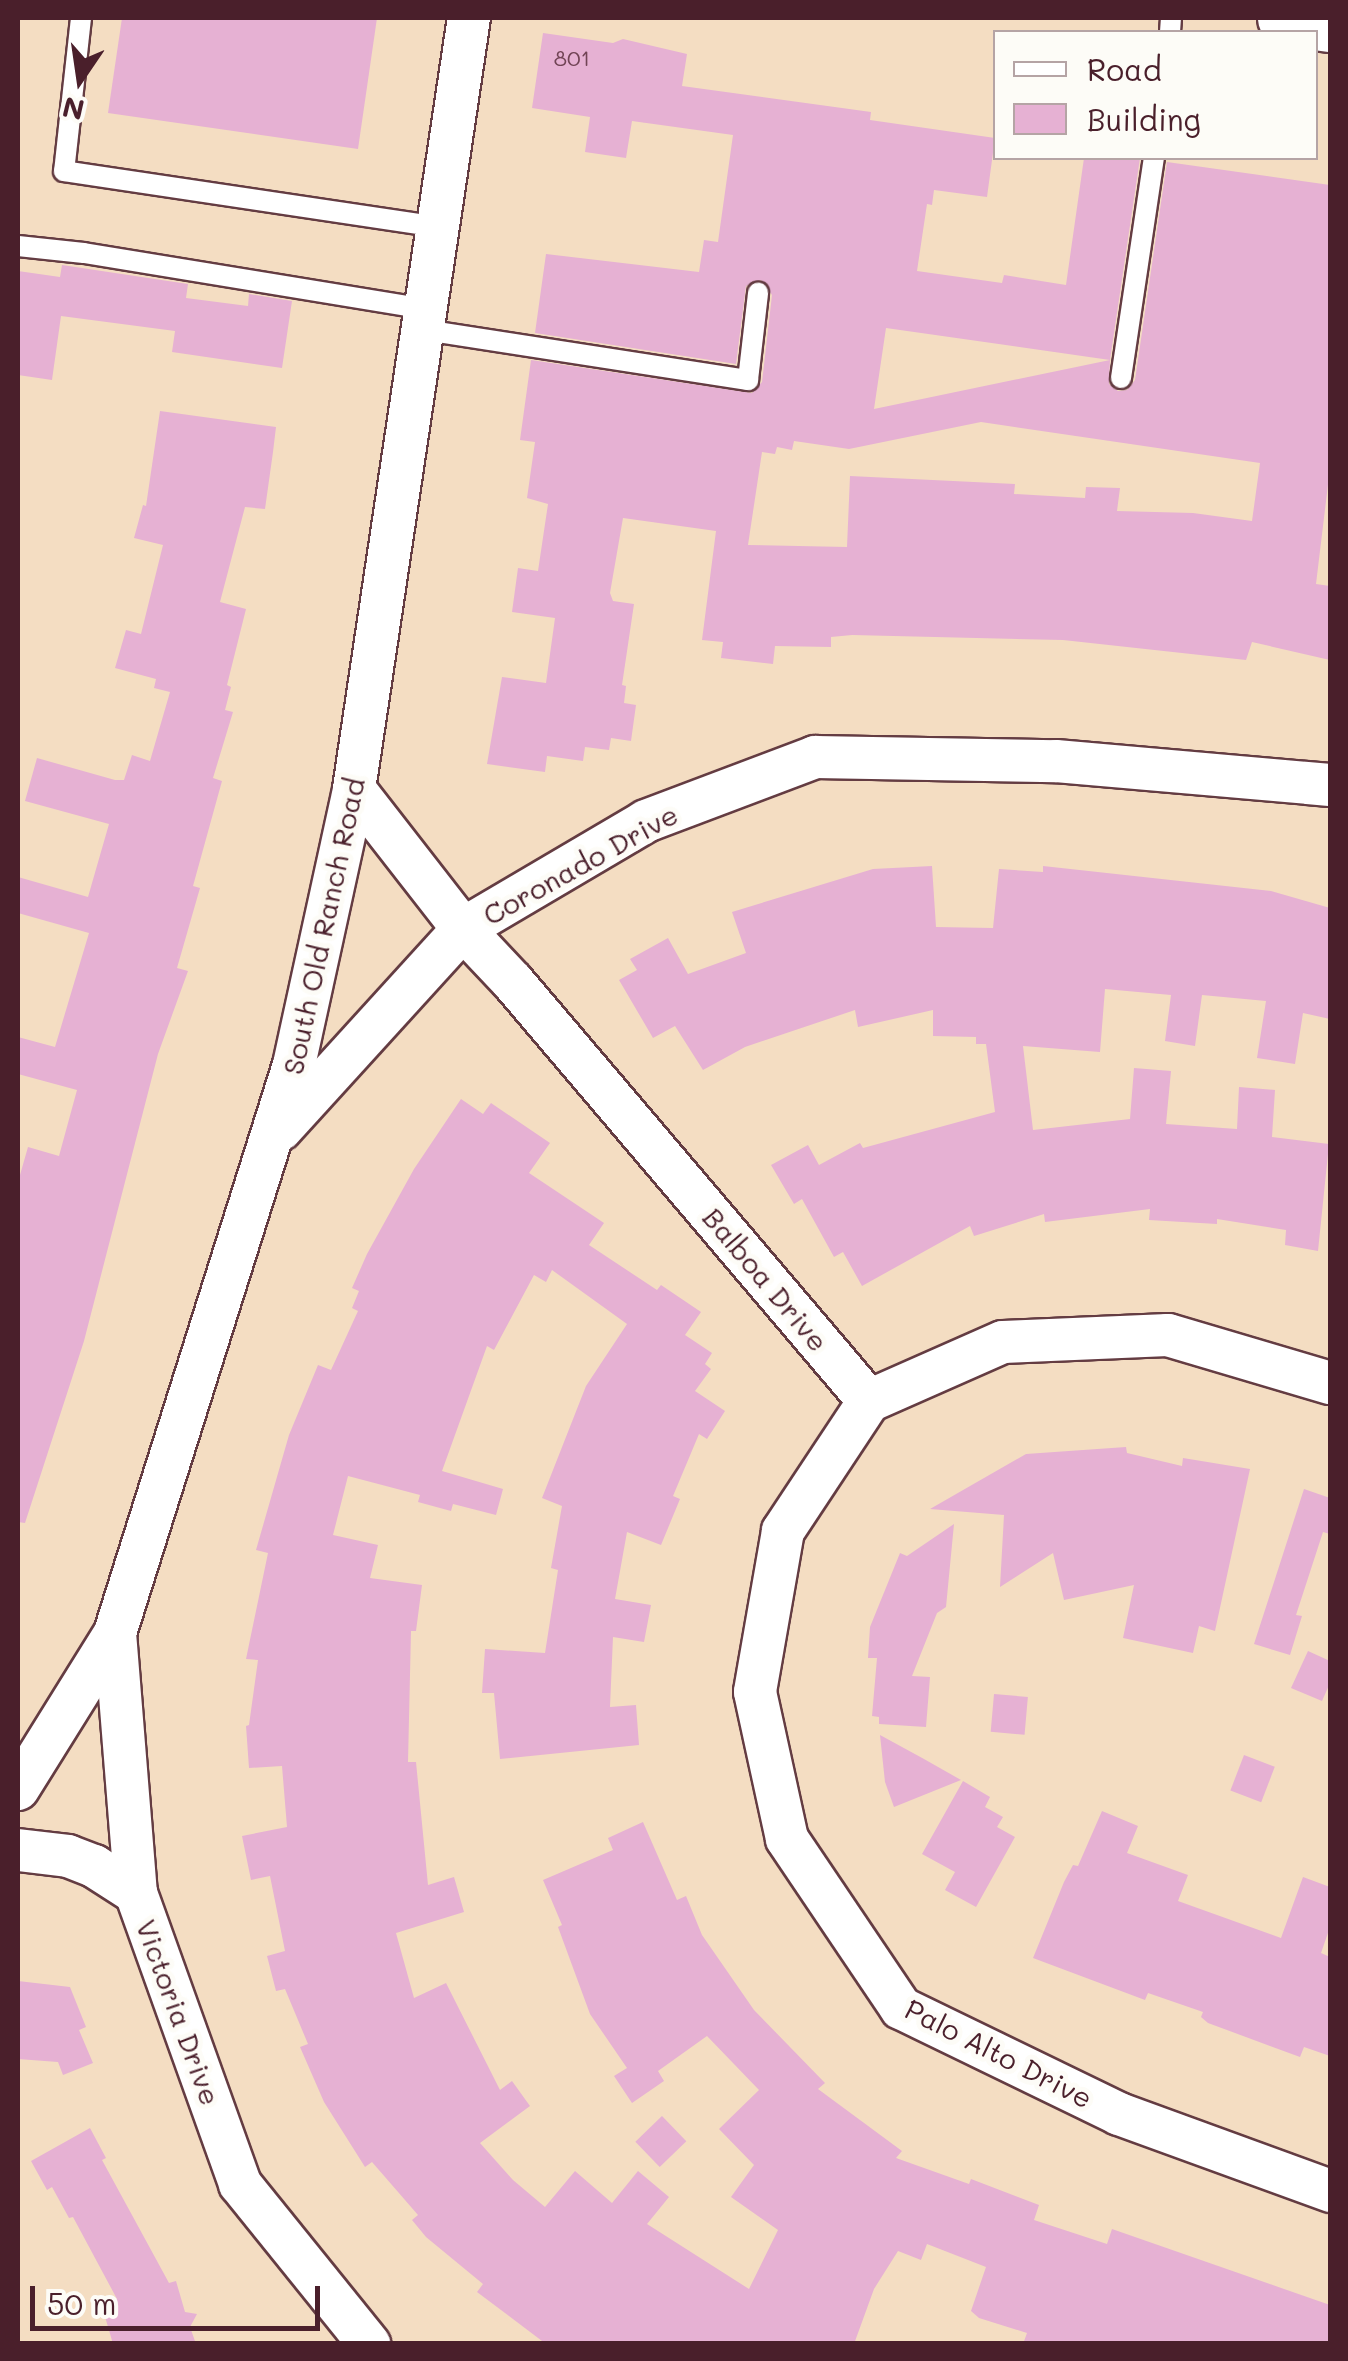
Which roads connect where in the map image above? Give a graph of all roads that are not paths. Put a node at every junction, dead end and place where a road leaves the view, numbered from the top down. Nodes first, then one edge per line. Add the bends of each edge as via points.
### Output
1 (81, 18) edge
2 (469, 18) edge
3 (1285, 18) edge
4 (1330, 24) edge
5 (1154, 160) edge
6 (439, 227) junction
7 (18, 246) edge
8 (758, 293) dead end
9 (425, 320) junction
10 (1121, 378) dead end
11 (1330, 785) edge
12 (354, 789) junction
13 (463, 928) junction
14 (274, 1136) junction
15 (1330, 1383) edge
16 (869, 1401) junction
17 (115, 1634) junction
18 (18, 1789) edge
19 (18, 1850) edge
20 (136, 1893) junction
21 (1330, 2191) edge
22 (369, 2344) edge

1 - 6 lane via 64,170
2 - 6 street, South Old Ranch Road
3 - 4 main road
5 - 10 lane
6 - 9 street, South Old Ranch Road
7 - 9 lane
8 - 9 lane via 748,380
9 - 12 street, South Old Ranch Road
11 - 13 street, Coronado Drive via 1056,761 815,757 646,821
12 - 13 street, Balboa Drive
12 - 14 street, South Old Ranch Road
13 - 14 street, Coronado Drive
13 - 16 street, Balboa Drive
14 - 17 street, South Old Ranch Road
15 - 16 street via 1168,1335 1003,1342
16 - 21 street, Palo Alto Drive via 783,1531 755,1692 787,1839 902,2008 1119,2114
17 - 18 street, South Old Ranch Road
17 - 20 street, Victoria Drive
19 - 20 street via 68,1856
20 - 22 street, Victoria Drive via 240,2184

